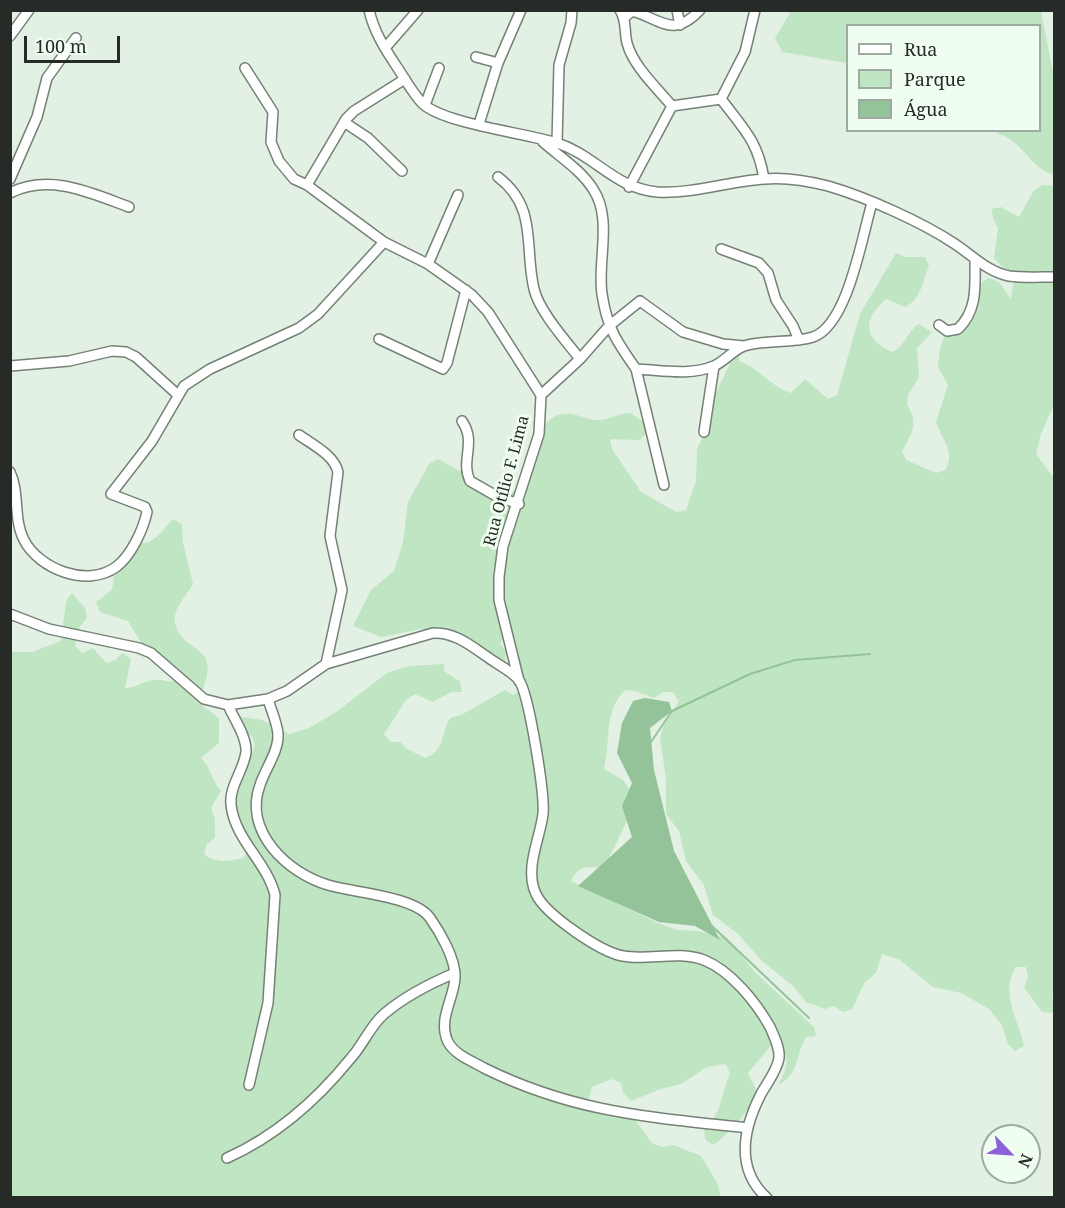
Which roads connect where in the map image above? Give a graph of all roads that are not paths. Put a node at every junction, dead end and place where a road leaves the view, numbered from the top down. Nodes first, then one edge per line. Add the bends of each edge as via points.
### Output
1 (29, 10) edge
2 (369, 10) edge
3 (418, 10) edge
4 (521, 10) edge
5 (572, 10) edge
6 (677, 10) edge
7 (700, 10) edge
8 (755, 10) edge
9 (622, 14) edge
10 (680, 25) junction
11 (10, 36) edge
12 (76, 38) dead end
13 (385, 48) junction
14 (476, 57) dead end
15 (498, 63) junction
16 (245, 68) dead end
17 (439, 68) dead end
18 (405, 79) junction
19 (721, 99) junction
20 (425, 105) junction
21 (672, 106) junction
22 (344, 122) junction
23 (478, 124) junction
24 (541, 141) junction
25 (556, 143) junction
26 (402, 171) dead end
27 (498, 177) dead end
28 (765, 178) junction
29 (10, 179) edge
30 (307, 185) junction
31 (629, 187) junction
32 (10, 194) edge
33 (458, 195) dead end
34 (872, 203) junction
35 (129, 207) dead end
36 (384, 242) junction
37 (721, 249) dead end
38 (975, 260) junction
39 (428, 264) junction
40 (1054, 277) edge
41 (466, 290) junction
42 (939, 325) dead end
43 (609, 326) junction
44 (379, 339) dead end
45 (799, 340) junction
46 (744, 346) junction
47 (580, 359) junction
48 (10, 366) edge
49 (714, 366) junction
50 (636, 369) junction
51 (178, 395) junction
52 (541, 395) junction
53 (462, 421) dead end
54 (704, 432) dead end
55 (299, 435) dead end
56 (10, 472) edge
57 (664, 485) dead end
58 (519, 504) junction
59 (10, 614) edge
60 (326, 664) junction
61 (519, 681) junction
62 (268, 699) junction
63 (228, 705) junction
64 (455, 973) junction
65 (249, 1085) dead end
66 (748, 1128) junction
67 (227, 1158) dead end
68 (767, 1197) edge

1 - 11 street
2 - 13 street
3 - 13 street
4 - 15 street
5 - 25 street via 559,65
6 - 10 street
7 - 10 street
8 - 19 street via 745,52
9 - 10 street via 632,11 666,26
9 - 21 street via 627,44 638,65
12 - 29 street via 47,78 37,117
13 - 18 street
14 - 15 street
15 - 23 street
16 - 30 street via 273,112 271,142 279,161 294,179
17 - 20 street
18 - 20 street
18 - 22 street via 354,111
19 - 21 street
19 - 28 street via 751,138
20 - 23 street via 448,117
21 - 31 street
22 - 26 street via 368,138
22 - 30 street
23 - 24 street
24 - 25 street
24 - 43 street via 574,167 600,203 602,293
25 - 31 street via 589,159
27 - 47 street via 518,195 523,209 534,291
28 - 31 street via 679,192
28 - 34 street via 809,181
30 - 36 street
32 - 35 street via 37,184 57,185 78,188
33 - 39 street
34 - 38 street via 955,244
34 - 45 street via 836,318 826,330
36 - 39 street
36 - 51 street via 318,314 299,328 210,369 184,386
37 - 45 street via 759,263 768,273 776,300
38 - 40 street via 1009,276
38 - 42 street via 975,298 969,314 958,329 952,331
39 - 41 street
41 - 44 street via 443,369
41 - 52 street via 488,312
43 - 46 street via 633,304 643,301 683,332
43 - 47 street
43 - 50 street
45 - 46 street
46 - 49 street
47 - 52 street
48 - 51 street via 126,352
49 - 50 street via 683,371
49 - 54 street
50 - 57 street
51 - 56 street via 168,417 111,494 145,507 147,512 124,560 115,568 89,576 77,575 38,558 24,540
52 - 58 street, Rua Otílio F. Lima via 538,434
53 - 58 street via 469,434 466,465 470,481
55 - 60 street via 327,455 338,472 330,536 342,590
58 - 61 street, Rua Otílio F. Lima via 503,546 499,600
59 - 63 street via 49,629 151,653 204,699
60 - 61 street via 407,639 442,633 470,645
60 - 62 street
61 - 66 street, Rua Otílio F. Lima via 543,790 543,813 531,872 537,896 556,917 613,953 637,958 702,959 718,967 744,992 770,1027 779,1057
62 - 63 street
62 - 64 street via 278,734 256,798 257,814 268,844 290,864 321,883 421,909 449,953
63 - 65 street via 246,751 232,794 233,815 247,846 272,882 275,895 268,1003
64 - 66 street via 445,1032 454,1050 466,1058 541,1093 584,1107
64 - 67 street via 384,1014 324,1089 272,1134
66 - 68 street, Rua Otílio F. Lima via 746,1167 758,1190

